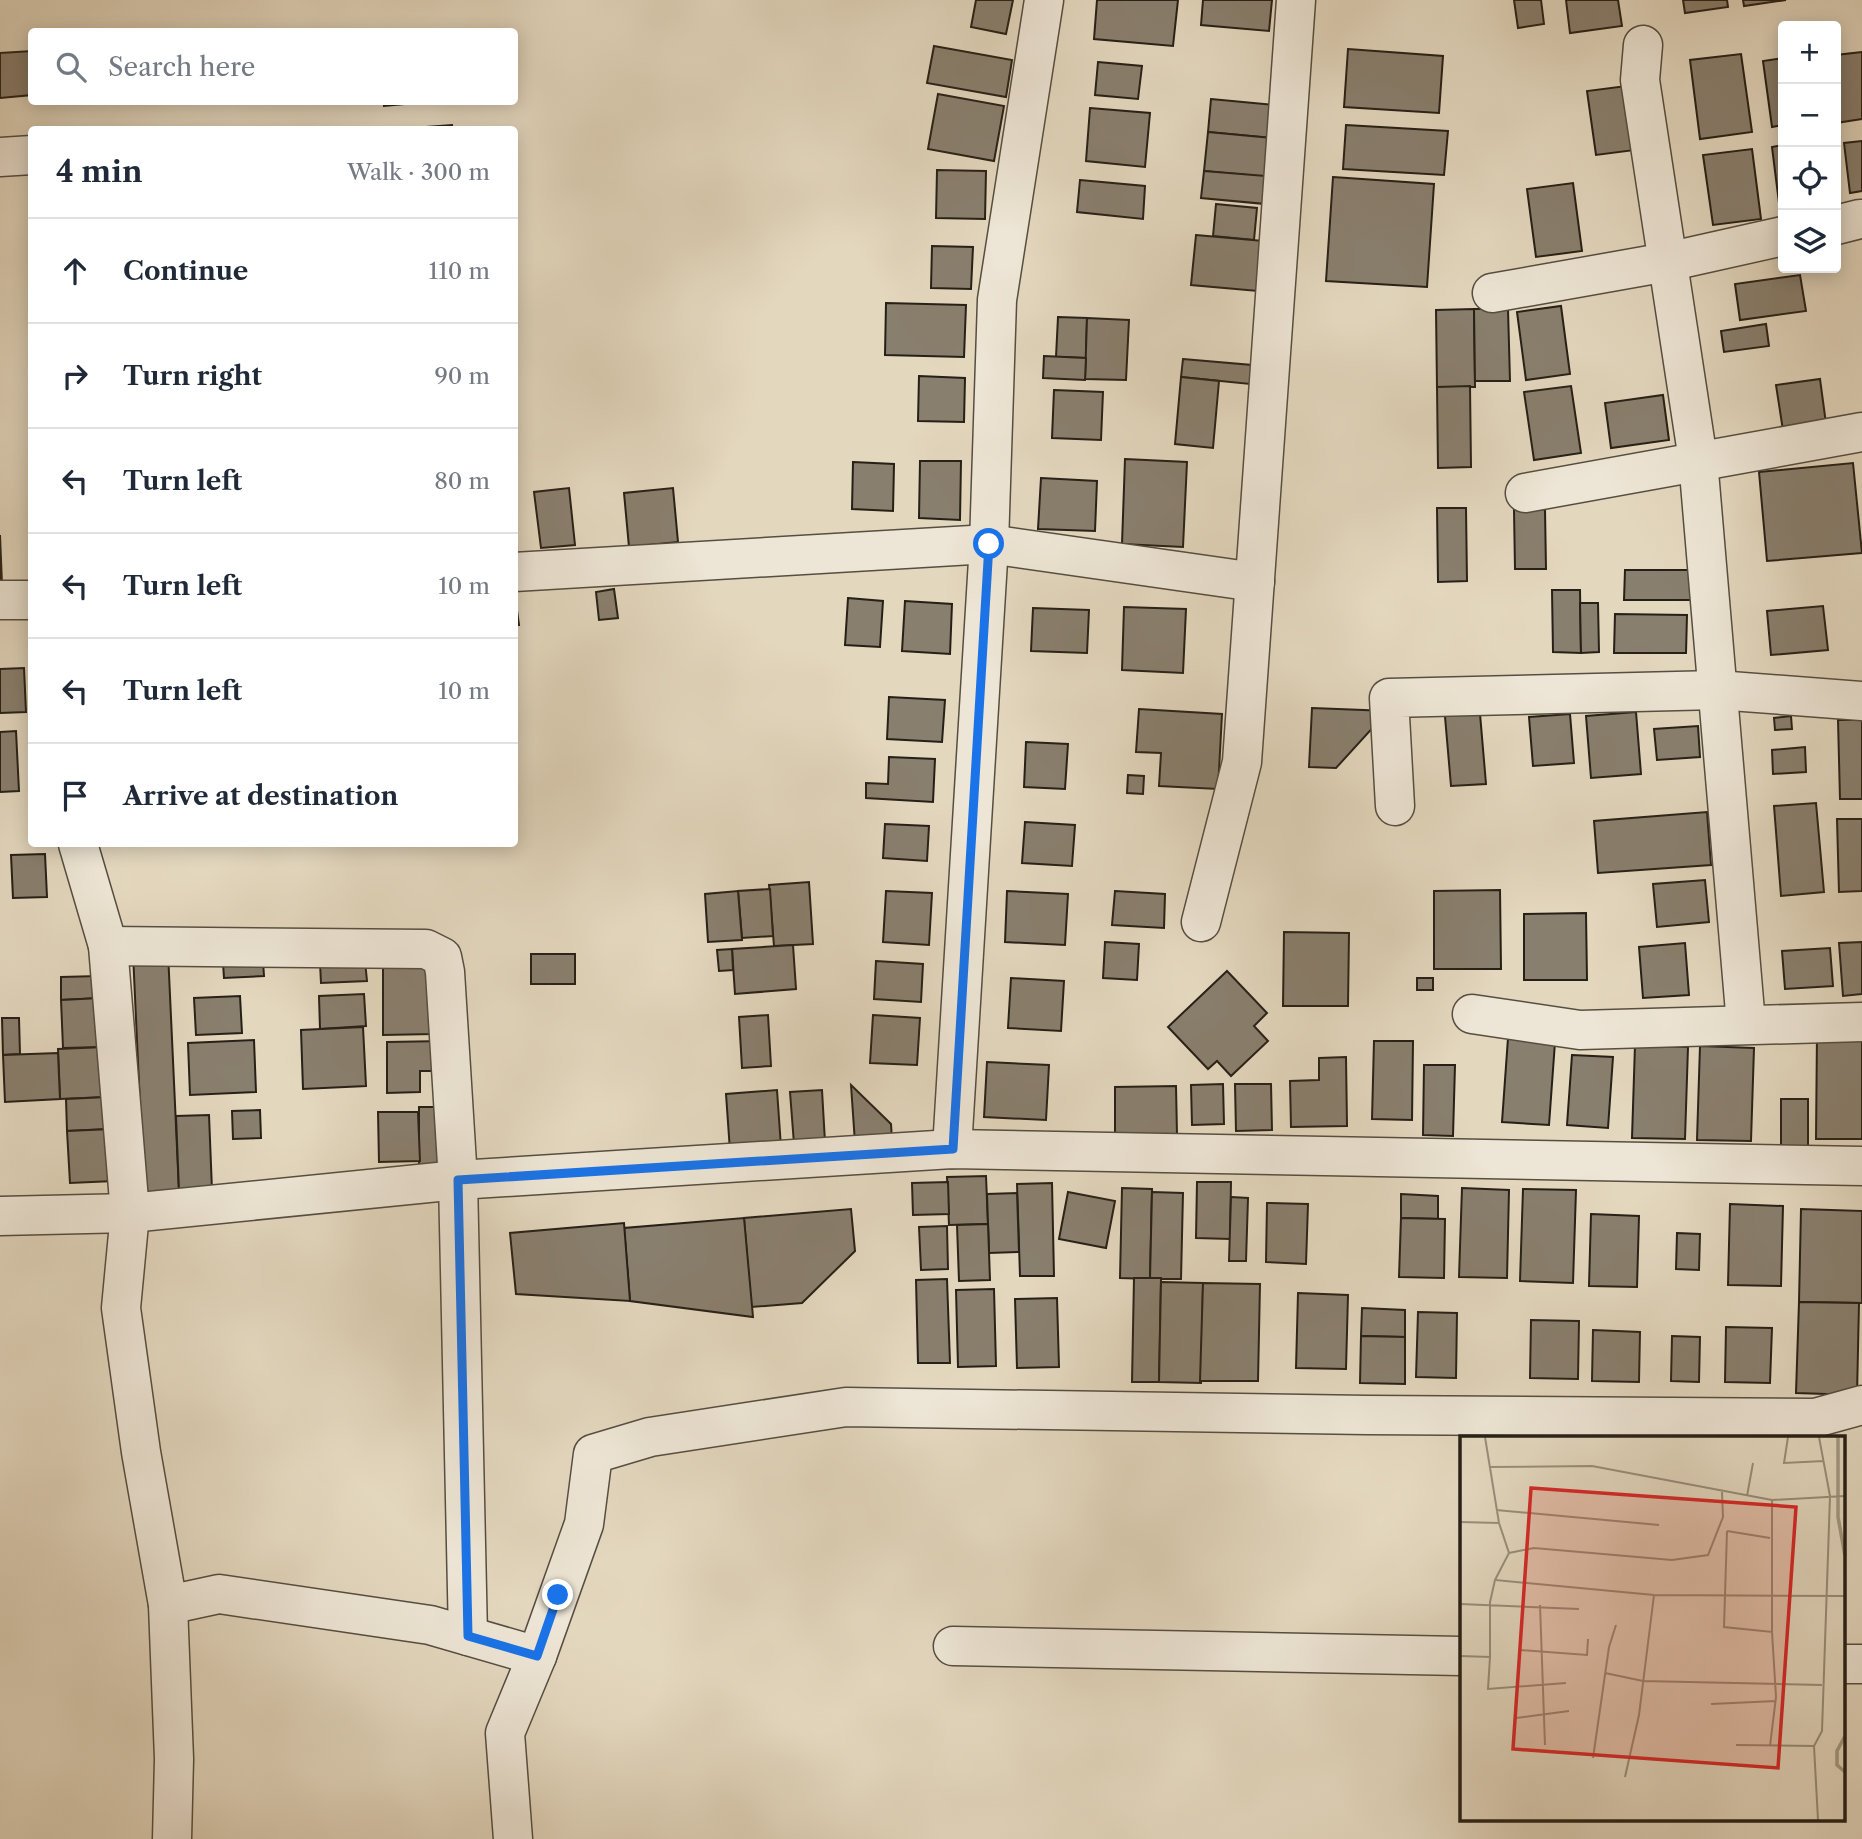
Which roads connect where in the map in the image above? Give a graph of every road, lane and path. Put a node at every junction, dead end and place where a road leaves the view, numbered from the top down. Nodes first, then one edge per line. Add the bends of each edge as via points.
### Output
1 (1044, 0) edge
2 (1296, 0) edge
3 (1643, 45) dead end
4 (28, 155) edge
5 (0, 156) edge
6 (1778, 237) edge
7 (1667, 262) junction
8 (1492, 293) dead end
9 (1862, 432) edge
10 (1698, 460) junction
11 (1525, 493) dead end
12 (989, 544) junction
13 (518, 572) edge
14 (1255, 582) junction
15 (0, 600) edge
16 (28, 600) edge
17 (1717, 690) junction
18 (1862, 701) edge
19 (1395, 806) dead end
20 (79, 847) edge
21 (1200, 922) dead end
22 (108, 946) junction
23 (1472, 1014) dead end
24 (1862, 1022) edge
25 (1746, 1024) junction
26 (953, 1149) junction
27 (1862, 1166) edge
28 (458, 1180) junction
29 (130, 1213) junction
30 (0, 1216) edge
31 (1862, 1405) edge
32 (168, 1605) junction
33 (468, 1636) junction
34 (953, 1646) dead end
35 (537, 1656) junction
36 (1460, 1656) edge
37 (1844, 1664) edge
38 (1862, 1664) edge
39 (172, 1839) edge
40 (513, 1839) edge

1 - 12 street via 997,300
2 - 14 street
3 - 7 street via 1640,80
4 - 5 street
6 - 7 street
7 - 8 street
7 - 10 street
9 - 10 street
10 - 11 street
10 - 17 street
12 - 13 street
12 - 14 street
12 - 26 street
14 - 21 street via 1242,762
15 - 16 street
17 - 18 street
17 - 19 street via 1389,698
17 - 25 street
20 - 22 street
22 - 28 street via 426,948 442,957
22 - 29 street
23 - 25 street via 1580,1030
24 - 25 street
26 - 27 street
26 - 28 street
28 - 29 street
28 - 33 street
29 - 30 street
29 - 32 street via 121,1308
31 - 35 street via 1815,1418 846,1407 650,1437 593,1454 584,1524
32 - 33 street via 219,1594 430,1625
32 - 39 street
33 - 35 street
34 - 36 street
35 - 40 street via 505,1733
37 - 38 street

